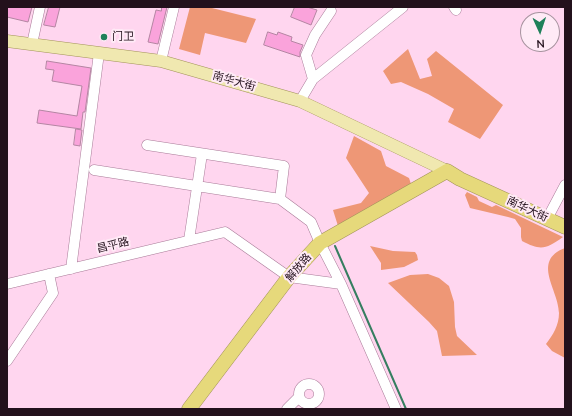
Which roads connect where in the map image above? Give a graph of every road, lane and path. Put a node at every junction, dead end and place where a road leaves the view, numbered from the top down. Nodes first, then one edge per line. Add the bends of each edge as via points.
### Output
1 (40, 7) edge
2 (174, 7) edge
3 (400, 8) edge
4 (331, 11) dead end
5 (7, 41) edge
6 (32, 44) junction
7 (99, 53) junction
8 (161, 61) junction
9 (313, 78) junction
10 (300, 101) junction
11 (147, 145) dead end
12 (202, 154) junction
13 (94, 170) dead end
14 (447, 171) junction
15 (565, 185) edge
16 (197, 186) junction
17 (280, 199) junction
18 (549, 217) junction
19 (565, 221) edge
20 (565, 228) edge
21 (190, 240) junction
22 (320, 243) junction
23 (71, 269) junction
24 (49, 274) junction
25 (289, 277) junction
26 (7, 284) edge
27 (341, 284) junction
28 (7, 361) edge
29 (300, 397) dead end
30 (190, 409) edge
31 (287, 409) edge
32 (396, 409) edge

1 - 6 street
2 - 8 street
3 - 9 street
4 - 9 street via 315,35 306,55
5 - 6 main road, 南华大街
6 - 7 main road, 南华大街
7 - 8 main road, 南华大街
7 - 23 street
8 - 10 main road, 南华大街
9 - 10 street
10 - 14 main road, 南华大街
11 - 12 street
12 - 16 street
12 - 17 street via 284,166
13 - 16 street
14 - 18 highway, 南华大街 via 461,173
14 - 22 highway, 解放路
15 - 18 street
16 - 17 street
16 - 21 street
17 - 22 street via 311,222
18 - 19 highway, 南华大街
18 - 20 highway, 南华大街
21 - 23 street, 昌平路
21 - 25 street, 昌平路 via 225,232
22 - 25 highway, 解放路
22 - 27 street
23 - 24 street, 昌平路
24 - 26 street, 昌平路
24 - 28 street via 53,293
25 - 27 street
25 - 30 highway, 解放路
27 - 32 street
29 - 31 street

